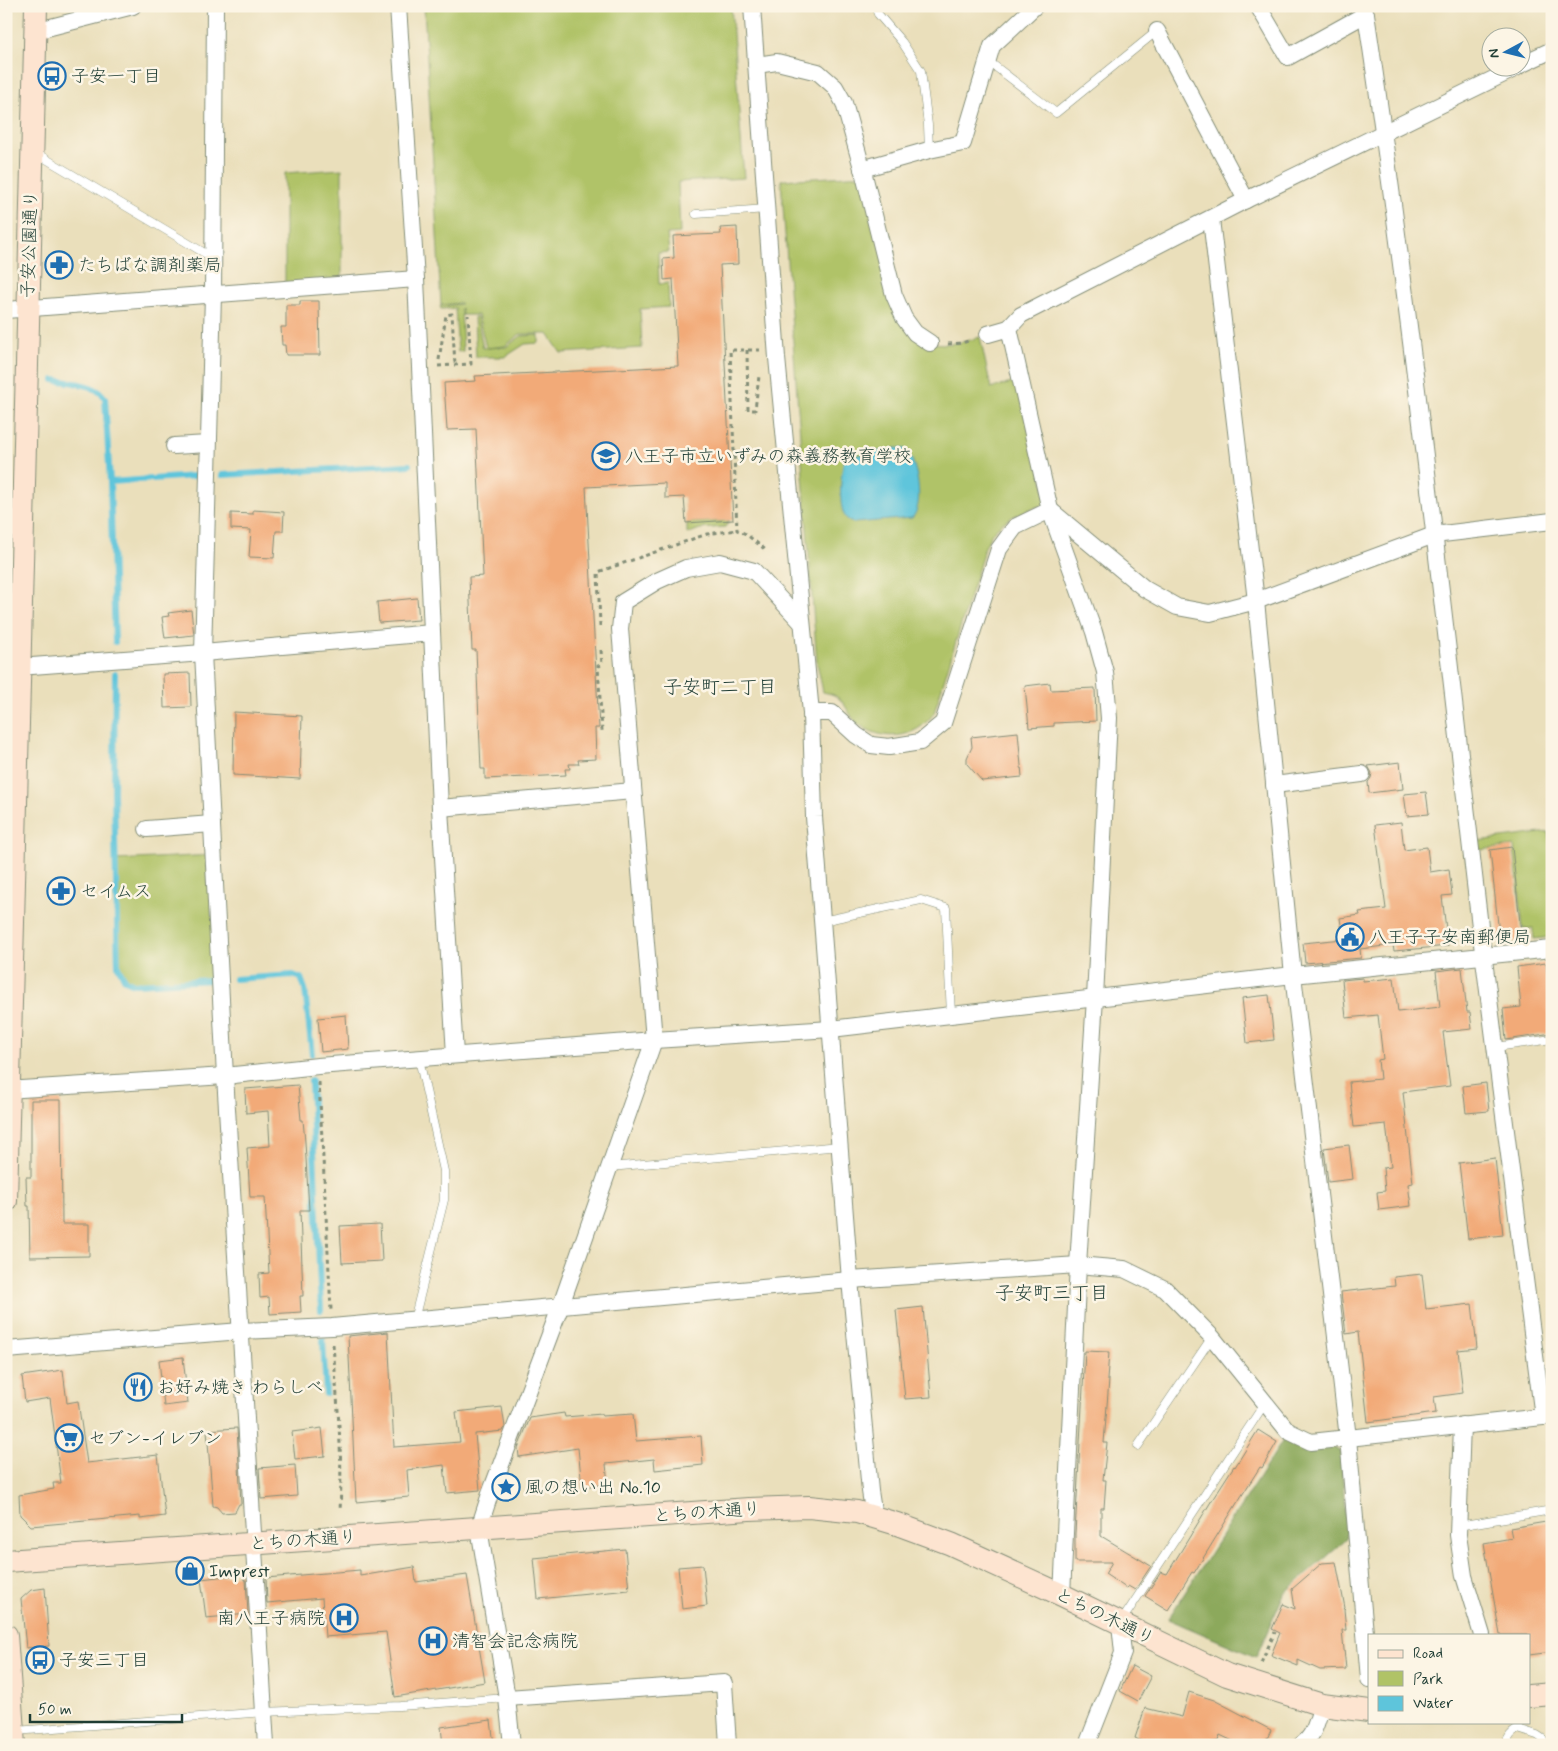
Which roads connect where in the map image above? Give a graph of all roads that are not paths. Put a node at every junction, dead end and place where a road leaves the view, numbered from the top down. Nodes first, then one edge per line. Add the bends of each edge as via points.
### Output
1 (36, 6) edge
2 (133, 6) edge
3 (215, 6) edge
4 (398, 6) edge
5 (752, 6) edge
6 (875, 6) edge
7 (1035, 6) edge
8 (1258, 6) edge
9 (1364, 10) edge
10 (35, 31) junction
11 (1157, 31) joint
12 (1552, 50) edge
13 (988, 60) junction
14 (1530, 60) edge
15 (756, 65) junction
16 (1495, 78) edge
17 (1384, 132) junction
18 (32, 150) junction
19 (929, 150) junction
20 (862, 169) junction
21 (1246, 200) junction
22 (767, 209) junction
23 (696, 214) dead end
24 (1211, 219) junction
25 (213, 258) junction
26 (416, 279) junction
27 (212, 295) junction
28 (17, 309) edge
29 (1009, 328) junction
30 (988, 334) road end
31 (930, 343) road end
32 (208, 444) junction
33 (174, 446) dead end
34 (1050, 510) junction
35 (1552, 521) edge
36 (1434, 535) junction
37 (1256, 601) junction
38 (802, 623) junction
39 (432, 633) junction
40 (203, 653) junction
41 (13, 667) edge
42 (811, 713) junction
43 (1362, 774) dead end
44 (1274, 785) junction
45 (633, 791) junction
46 (440, 808) junction
47 (212, 824) junction
48 (147, 829) dead end
49 (822, 921) junction
50 (1552, 948) edge
51 (1484, 956) junction
52 (1293, 976) junction
53 (9, 988) edge
54 (1095, 998) junction
55 (951, 1015) junction
56 (831, 1029) junction
57 (1552, 1039) edge
58 (654, 1040) junction
59 (1496, 1047) junction
60 (455, 1055) junction
61 (418, 1059) junction
62 (225, 1076) junction
63 (8, 1090) edge
64 (840, 1146) junction
65 (610, 1167) junction
66 (6, 1201) edge
67 (1078, 1265) junction
68 (850, 1280) junction
69 (561, 1305) junction
70 (414, 1320) junction
71 (241, 1331) junction
72 (1212, 1337) junction
73 (6, 1350) edge
74 (1265, 1403) junction
75 (1547, 1416) edge
76 (1462, 1425) junction
77 (1348, 1438) junction
78 (1138, 1446) dead end
79 (1552, 1510) edge
80 (874, 1517) junction
81 (1458, 1526) junction
82 (479, 1528) junction
83 (254, 1544) junction
84 (6, 1561) edge
85 (1062, 1595) junction
86 (1120, 1624) junction
87 (1482, 1634) edge
88 (6, 1635) edge
89 (1368, 1668) edge
90 (1552, 1694) edge
91 (1530, 1696) edge
92 (506, 1698) junction
93 (1322, 1705) junction
94 (1368, 1711) edge
95 (264, 1712) junction
96 (11, 1736) edge
97 (266, 1745) edge
98 (512, 1745) edge
99 (728, 1745) edge
100 (1087, 1745) edge
101 (1302, 1745) edge
102 (1506, 1745) edge
103 (1543, 1745) edge

1 - 10 street, 子安公園通り
2 - 10 street
3 - 25 street
4 - 26 street
5 - 15 street
6 - 19 lane via 921,71
7 - 13 street via 992,46
8 - 9 street via 1288,57
9 - 17 street
10 - 18 street, 子安公園通り
11 - 13 lane via 1056,113
11 - 21 street
12 - 14 street
13 - 19 street via 963,143
15 - 20 street via 776,62 825,76 844,103
15 - 22 street
16 - 17 street
17 - 21 street
17 - 36 street
18 - 25 lane
18 - 28 street, 子安公園通り
19 - 20 street
20 - 31 street via 894,295 915,333
21 - 24 street
22 - 23 lane
22 - 38 street via 777,358
24 - 29 street via 1021,315
24 - 37 street
25 - 27 street
26 - 27 street
26 - 39 street
27 - 28 street
27 - 32 street
28 - 41 street, 子安公園通り
29 - 30 street
29 - 34 street
32 - 33 street
32 - 40 street
34 - 37 street via 1145,589 1177,606 1210,613
34 - 42 street via 1015,526 999,549 943,723 920,742 890,747 870,745 832,712
34 - 54 street via 1094,632 1106,682 1109,718
35 - 36 street
36 - 37 street
36 - 51 street
37 - 44 street
38 - 42 street
38 - 45 street via 754,571 720,562 686,568 656,581 623,602 620,629
39 - 40 street
39 - 46 street
40 - 41 street
40 - 47 street
41 - 53 street, 子安公園通り
42 - 49 street via 814,818
43 - 44 street
44 - 52 street
45 - 46 street
45 - 58 street
46 - 60 street
47 - 48 street
47 - 62 street
49 - 55 lane via 921,900 946,908
49 - 56 street
50 - 51 street
51 - 52 street
51 - 59 street
52 - 54 street
52 - 77 street
53 - 63 street, 子安公園通り
54 - 55 street
54 - 67 street
55 - 56 street
56 - 58 street
56 - 64 street
57 - 59 lane
58 - 60 street
58 - 65 street
59 - 75 street
60 - 61 street
61 - 62 street
61 - 70 lane via 445,1185
62 - 63 street
62 - 71 street
63 - 66 street, 子安公園通り
64 - 65 lane
64 - 68 street
65 - 69 street
67 - 68 street
67 - 72 street via 1124,1269 1165,1289
67 - 85 street
68 - 69 street
68 - 80 street
69 - 70 street
69 - 82 street
70 - 71 street
71 - 73 street
71 - 83 street
72 - 74 street
72 - 78 lane
74 - 77 street via 1288,1431 1311,1442
74 - 86 lane
75 - 76 street
76 - 77 street
76 - 81 street
77 - 89 street
79 - 81 lane
80 - 82 street, とちの木通り via 857,1512 809,1508 758,1509
80 - 85 street, とちの木通り via 951,1544
81 - 87 street via 1464,1576
82 - 83 street, とちの木通り
82 - 92 street
83 - 84 street, とちの木通り
83 - 95 street
85 - 86 street, とちの木通り
86 - 93 street, とちの木通り via 1227,1675
86 - 100 street via 1122,1653
88 - 96 street
90 - 91 street
92 - 95 lane
92 - 98 street
92 - 99 street via 724,1682
93 - 94 street, とちの木通り
93 - 101 street via 1313,1732
95 - 96 lane
95 - 97 street
102 - 103 lane via 1512,1732 1518,1730 1537,1735 1543,1740

